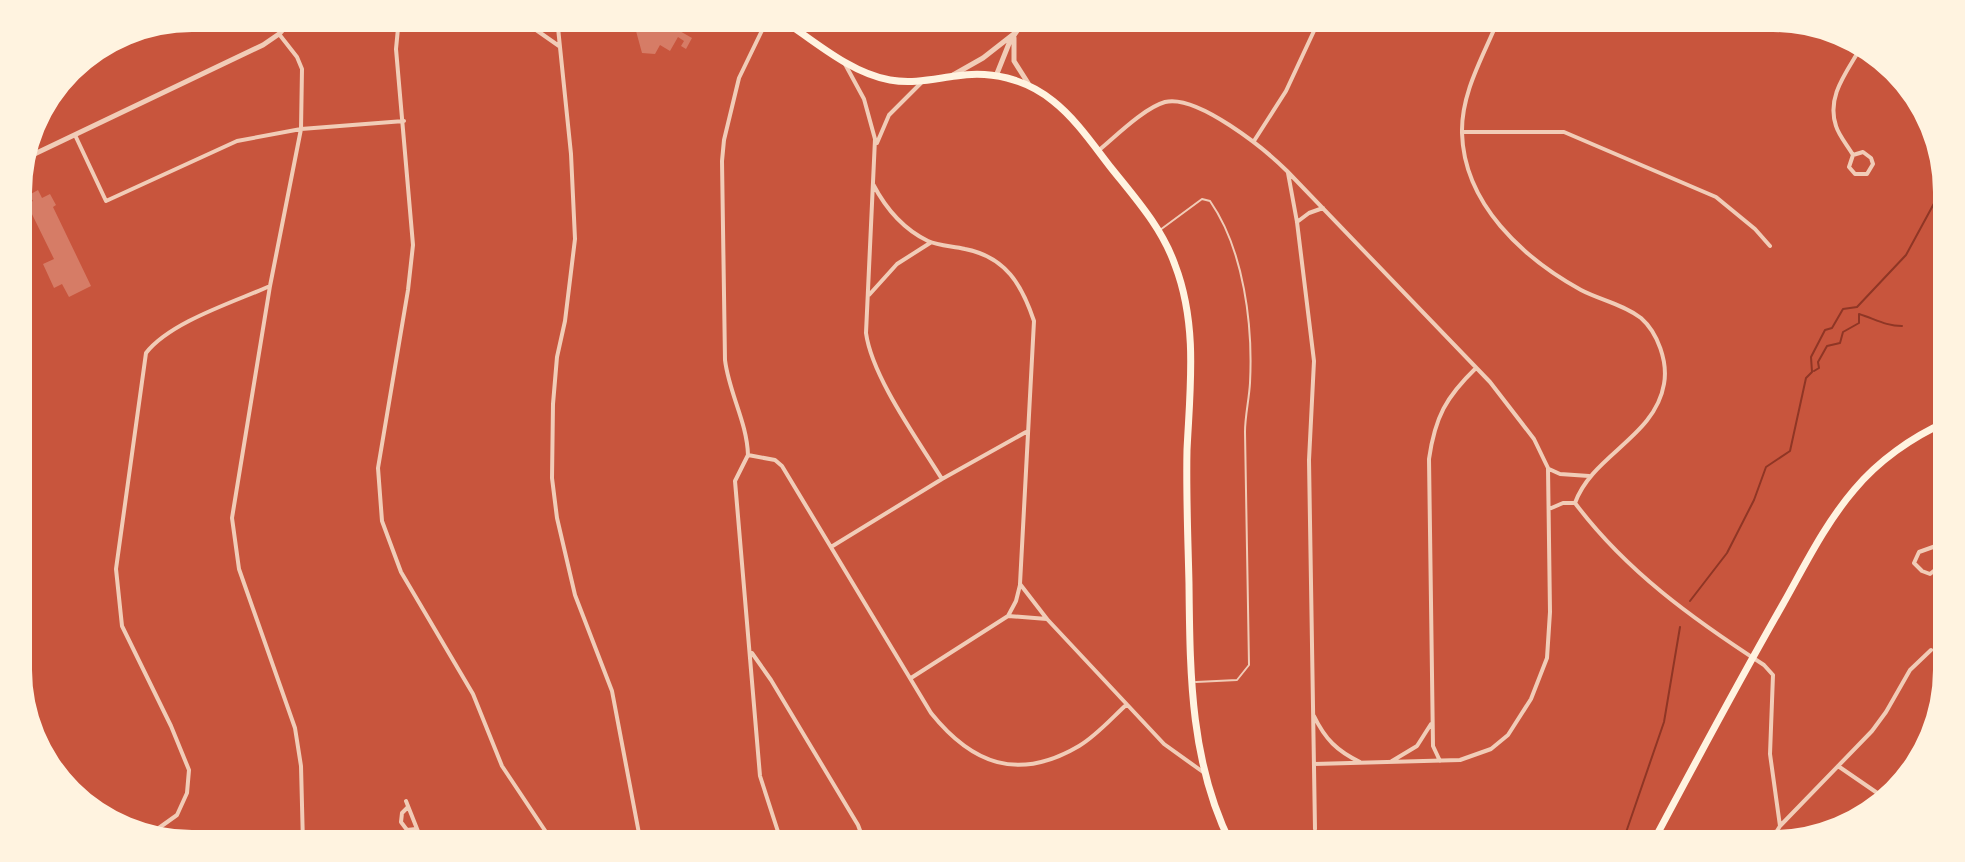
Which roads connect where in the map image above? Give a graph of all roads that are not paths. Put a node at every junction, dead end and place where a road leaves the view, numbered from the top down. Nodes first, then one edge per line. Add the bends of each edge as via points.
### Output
1 (397, 32) edge
2 (539, 32) edge
3 (558, 32) edge
4 (761, 32) edge
5 (801, 32) edge
6 (1313, 32) edge
7 (1493, 32) edge
8 (1015, 33) junction
9 (279, 34) joint
10 (559, 46) junction
11 (1856, 55) edge
12 (842, 59) junction
13 (996, 76) junction
14 (949, 77) junction
15 (922, 82) junction
16 (1033, 88) junction
17 (404, 121) junction
18 (301, 129) junction
19 (1462, 132) junction
20 (74, 135) junction
21 (1254, 141) junction
22 (875, 149) junction
23 (1098, 151) junction
24 (36, 153) edge
25 (1853, 155) junction
26 (1287, 171) junction
27 (873, 184) junction
28 (1323, 208) junction
29 (1297, 222) junction
30 (1159, 230) junction
31 (930, 243) junction
32 (1770, 246) dead end
33 (270, 286) junction
34 (868, 297) junction
35 (1476, 368) junction
36 (1933, 429) edge
37 (1027, 431) junction
38 (748, 455) junction
39 (1548, 468) junction
40 (1589, 476) junction
41 (942, 479) junction
42 (1575, 503) junction
43 (1549, 509) junction
44 (831, 547) junction
45 (1933, 548) edge
46 (1933, 572) edge
47 (1020, 584) junction
48 (1008, 616) junction
49 (1047, 619) junction
50 (1931, 650) dead end
51 (750, 651) junction
52 (1752, 657) junction
53 (911, 678) junction
54 (1191, 682) junction
55 (1127, 704) junction
56 (1313, 715) junction
57 (1432, 721) junction
58 (1441, 761) junction
59 (1390, 762) junction
60 (1362, 763) junction
61 (1314, 764) junction
62 (1838, 766) junction
63 (1203, 772) junction
64 (1876, 792) edge
65 (1780, 826) junction
66 (160, 827) edge
67 (417, 829) joint
68 (1315, 829) dead end
69 (303, 830) edge
70 (545, 830) edge
71 (638, 830) edge
72 (777, 830) edge
73 (860, 830) edge
74 (1224, 830) edge
75 (1659, 830) edge
76 (1778, 830) edge

1 - 17 street
2 - 10 street
3 - 10 street
4 - 38 street via 739,78 722,161 725,360
5 - 12 main road
6 - 21 street via 1286,91
7 - 19 street via 1472,79
8 - 13 street
8 - 14 street
8 - 16 street via 1014,61
9 - 18 street via 302,69
9 - 20 street
10 - 71 street via 575,239 557,357 552,478 575,595 612,691
11 - 25 street via 1837,87 1834,105 1836,126
12 - 15 main road via 881,78
12 - 22 street via 868,109
13 - 14 main road
13 - 16 main road
14 - 15 main road
15 - 22 street via 889,115
16 - 23 main road via 1067,113
17 - 18 street
17 - 70 street via 413,245 378,468 382,521 401,572 473,694 502,766
18 - 20 street via 237,141 106,201
18 - 33 street
19 - 32 street via 1564,132 1716,197
19 - 40 street via 1471,176 1501,228 1547,269 1642,319 1657,339 1665,364 1657,404 1646,422
20 - 24 street
21 - 23 street via 1191,104 1169,101
21 - 26 street
22 - 27 street
23 - 30 main road
25 - 25 street via 1863,152 1871,158 1867,174 1852,172
26 - 28 street
26 - 29 street
27 - 31 street via 902,225
27 - 34 street
28 - 29 street
28 - 35 street
29 - 56 street via 1314,361 1309,460
30 - 54 main road via 1180,280 1192,360 1187,469
30 - 54 lane via 1202,199 1212,204 1236,260 1249,345 1249,665 1230,683
31 - 34 street via 897,264
31 - 37 street via 970,250 1016,277 1034,321
33 - 66 street via 157,339 146,353 116,569 122,626 189,770 177,815
33 - 69 street via 232,518 239,569 295,728
34 - 41 street via 870,356
35 - 39 street via 1511,407
35 - 57 street via 1438,417 1429,459
36 - 52 main road via 1882,462 1855,488 1833,516
37 - 41 street
37 - 47 street
38 - 44 street via 782,466
38 - 51 street via 735,481
39 - 40 street
39 - 43 street
40 - 42 street
41 - 44 street
42 - 43 street
42 - 52 street via 1641,575 1687,614
43 - 58 street via 1549,639 1539,681 1520,719 1491,749
44 - 53 street
45 - 46 street via 1919,552 1914,563
47 - 48 street
47 - 49 street
48 - 49 street
48 - 53 street
49 - 55 street
50 - 62 street via 1910,670 1872,731
51 - 72 street via 760,776
51 - 73 street
52 - 65 street via 1773,675 1770,754
52 - 75 main road
53 - 55 street via 949,735 972,753 997,762 1022,765 1080,746
54 - 63 main road
55 - 63 street via 1168,748
56 - 60 street via 1333,746
56 - 61 street
57 - 58 street via 1433,746
57 - 59 street via 1417,746
58 - 59 street
59 - 60 street
60 - 61 street
61 - 68 street
62 - 64 street
62 - 65 street
63 - 74 main road
65 - 76 street
67 - 67 street via 407,804 401,822 407,830

